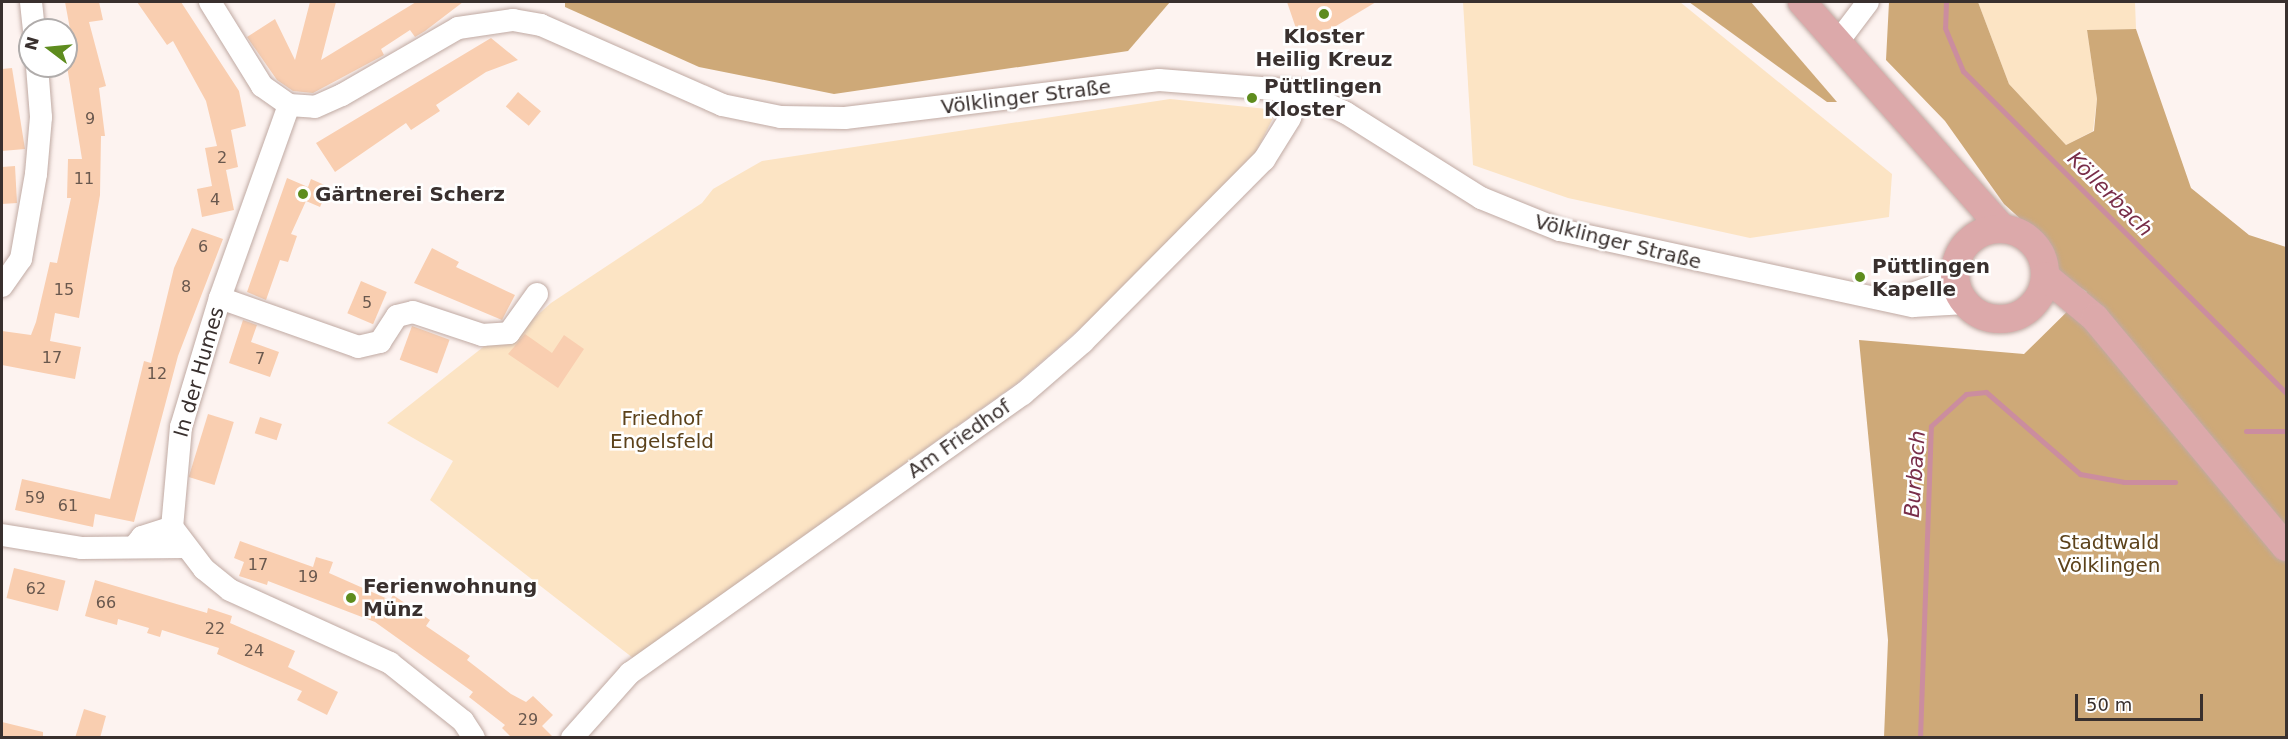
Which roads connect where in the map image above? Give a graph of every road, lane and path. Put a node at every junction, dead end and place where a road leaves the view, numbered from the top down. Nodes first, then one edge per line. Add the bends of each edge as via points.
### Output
1 (31, 2) edge
2 (210, 2) edge
3 (1802, 2) edge
4 (1868, 2) edge
5 (33, 18) edge
6 (1837, 42) junction
7 (38, 78) edge
8 (1300, 91) junction
9 (289, 105) junction
10 (1959, 179) junction
11 (2003, 229) junction
12 (1970, 240) junction
13 (1955, 273) junction
14 (2045, 276) junction
15 (2, 286) edge
16 (537, 294) dead end
17 (220, 298) junction
18 (1893, 300) junction
19 (1966, 303) junction
20 (2032, 305) junction
21 (2132, 362) junction
22 (172, 527) junction
23 (2, 535) edge
24 (134, 547) junction
25 (186, 547) junction
26 (2286, 547) edge
27 (474, 738) edge
28 (572, 738) edge

1 - 5 street
2 - 9 street via 262,86
3 - 6 main road
4 - 6 street
6 - 10 main road
7 - 15 street via 41,117 36,174 21,259
8 - 9 street, Völklinger Straße via 1159,80 856,117 781,117 722,105 541,25 513,20 458,28 342,95 315,107
8 - 18 street, Völklinger Straße via 1346,113 1516,216 1616,246
8 - 28 street, Am Friedhof via 1290,118 1264,160 1083,342 1023,394 630,673
9 - 17 street, In der Humes
10 - 11 main road
10 - 12 main road via 1967,198
11 - 12 main road
11 - 14 main road via 2034,243
12 - 13 main road via 1960,254
13 - 18 street, Völklinger Straße via 1912,296
13 - 19 main road
14 - 20 main road
14 - 21 main road via 2095,318
16 - 17 street via 509,333 482,335 413,312 397,316 380,342 358,347
17 - 22 street, In der Humes via 181,427
18 - 19 street, Völklinger Straße via 1928,306
19 - 20 main road via 1994,318 2013,317
20 - 21 main road via 2073,317
21 - 26 main road
22 - 24 street via 142,537
22 - 25 street
23 - 24 street via 81,548
24 - 25 street via 144,551
25 - 27 street via 230,590 390,663 463,722

